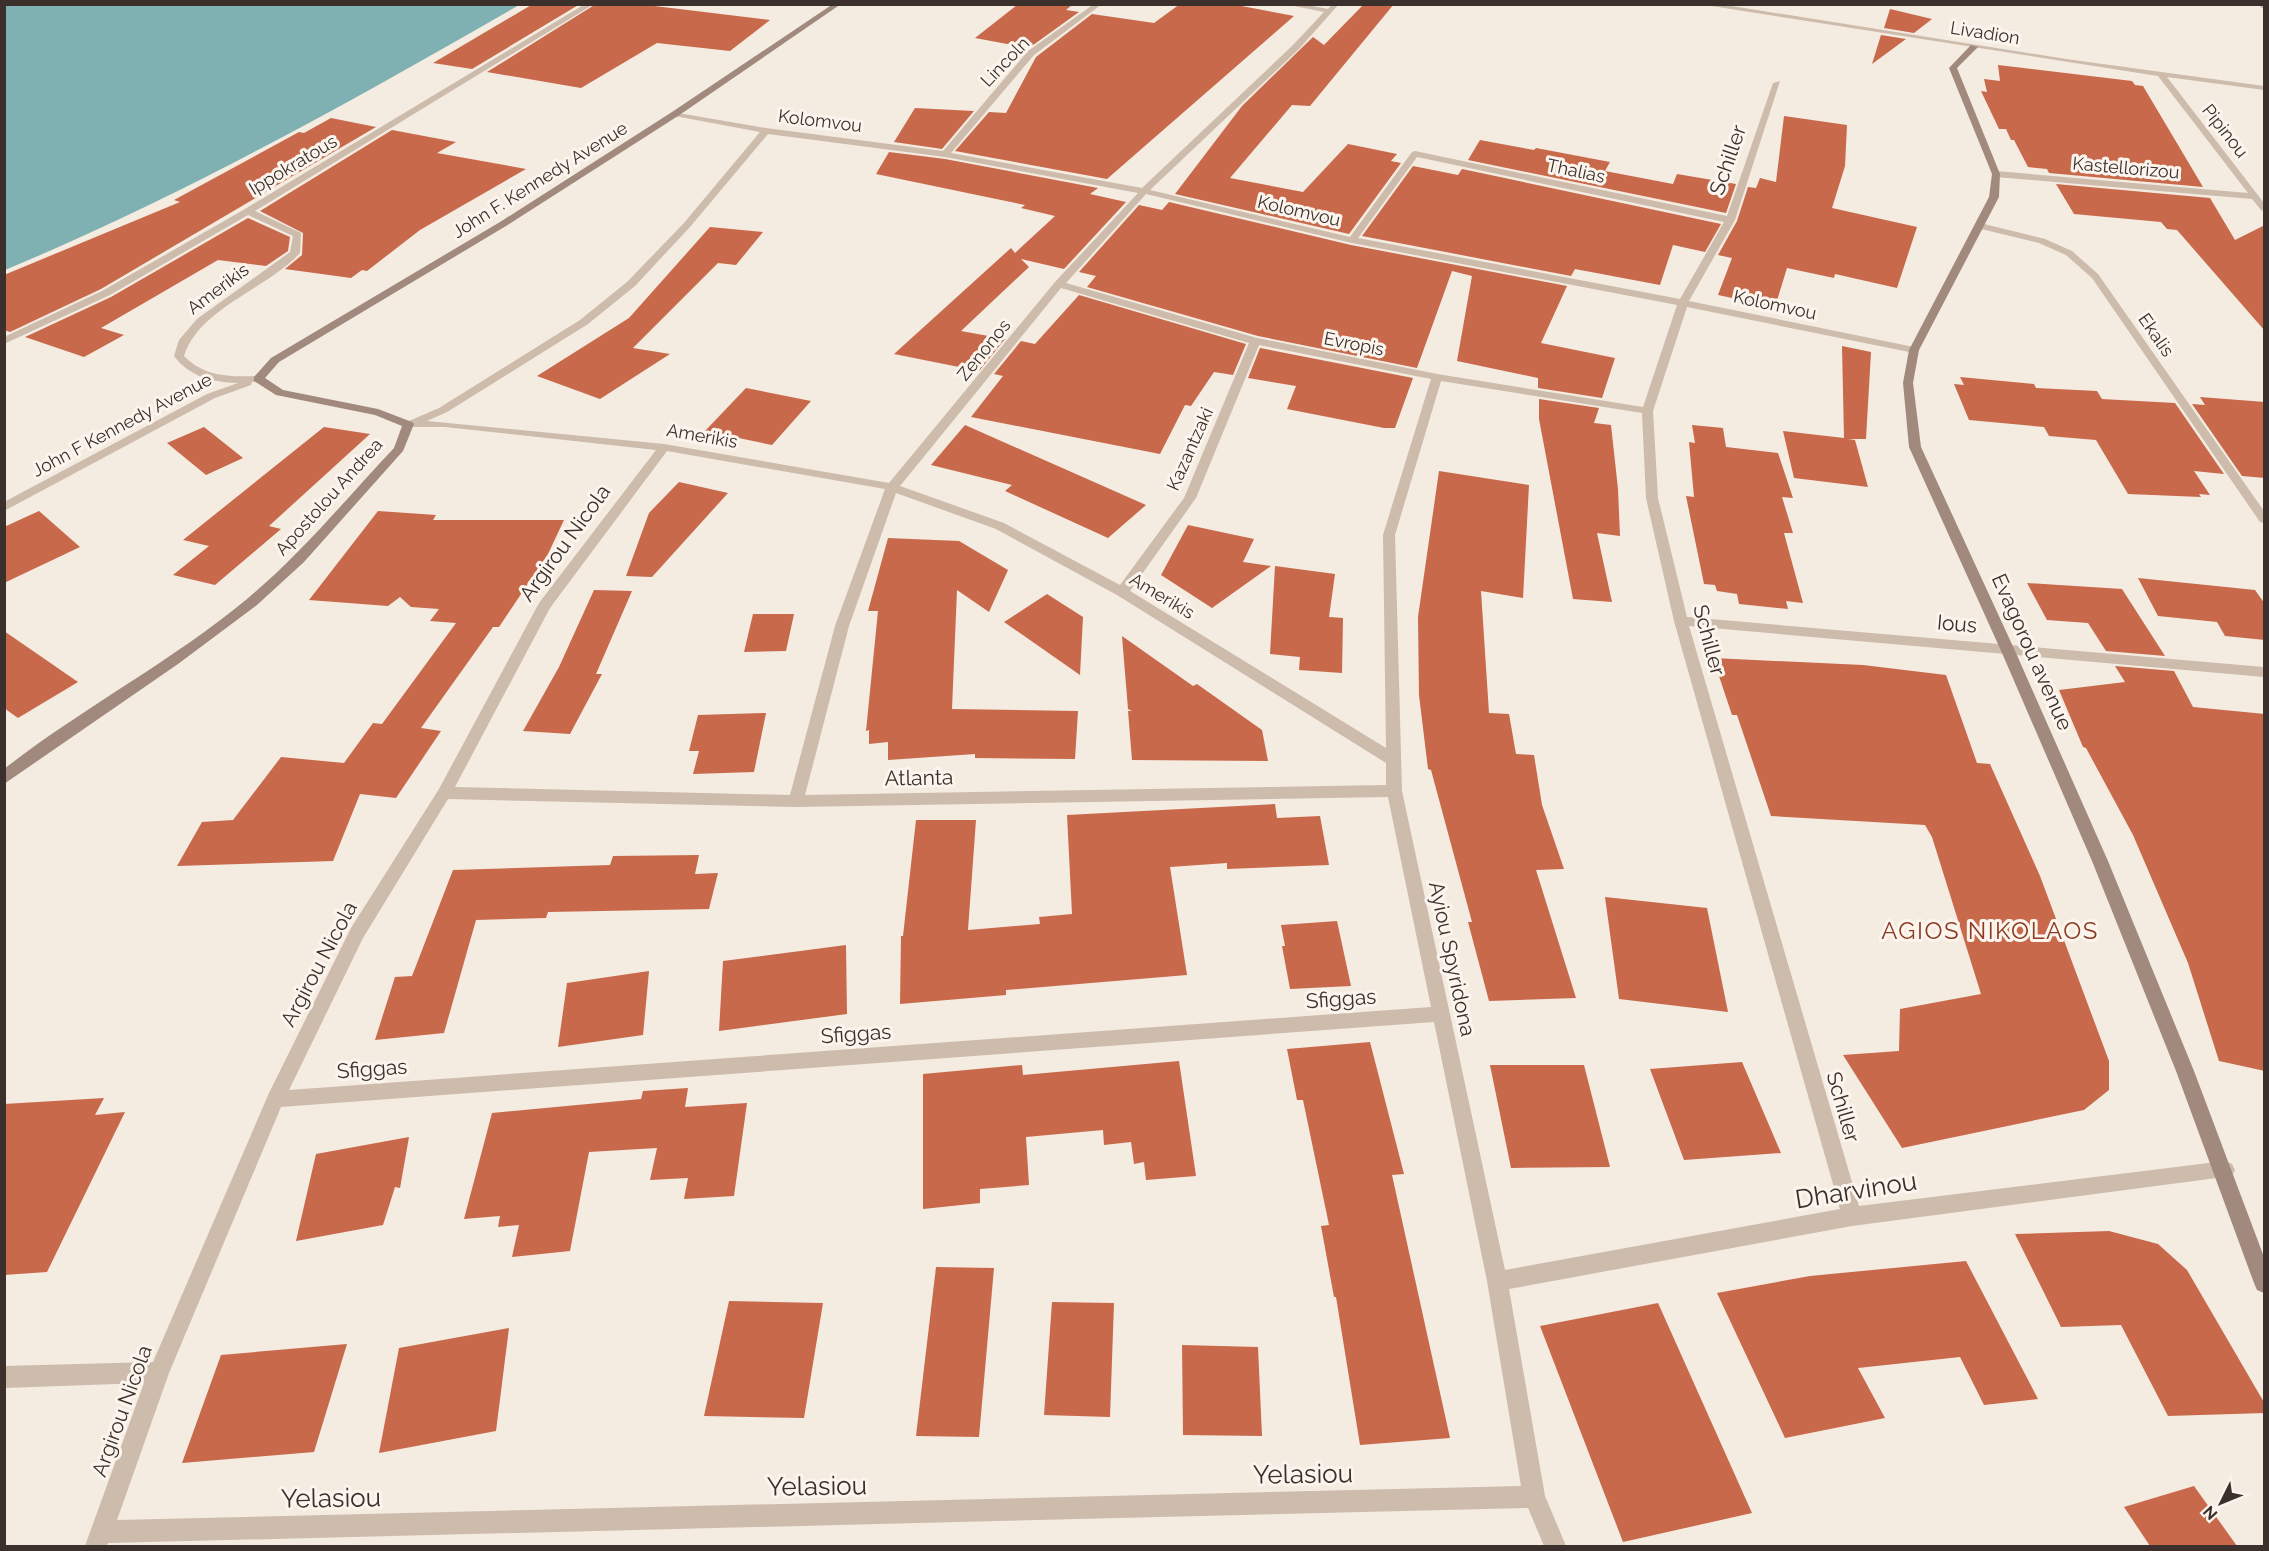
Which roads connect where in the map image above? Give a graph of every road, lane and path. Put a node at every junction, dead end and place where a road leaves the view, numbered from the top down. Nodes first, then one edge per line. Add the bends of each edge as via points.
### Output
1 (591, 4) edge
2 (838, 4) edge
3 (1099, 4) edge
4 (1287, 4) edge
5 (1702, 4) edge
6 (1332, 8) edge
7 (1974, 47) junction
8 (2160, 73) junction
9 (1777, 83) dead end
10 (2265, 88) edge
11 (675, 114) junction
12 (766, 131) junction
13 (945, 154) junction
14 (1996, 174) junction
15 (1144, 191) junction
16 (2254, 196) junction
17 (2265, 208) edge
18 (248, 212) junction
19 (1730, 220) junction
20 (1980, 226) junction
21 (1352, 240) junction
22 (1059, 284) junction
23 (1683, 303) junction
24 (4, 340) edge
25 (1256, 341) junction
26 (1914, 350) junction
27 (1437, 377) junction
28 (258, 380) junction
29 (1647, 411) junction
30 (408, 424) junction
31 (664, 447) junction
32 (892, 488) junction
33 (4, 507) edge
34 (2265, 519) edge
35 (1122, 592) junction
36 (1681, 621) junction
37 (2010, 650) junction
38 (2265, 672) edge
39 (1394, 760) junction
40 (4, 778) edge
41 (1394, 791) junction
42 (444, 793) junction
43 (796, 801) junction
44 (1441, 1014) junction
45 (275, 1099) junction
46 (2224, 1170) junction
47 (1852, 1216) junction
48 (1497, 1281) junction
49 (2265, 1283) edge
50 (159, 1372) junction
51 (4, 1377) edge
52 (1534, 1497) junction
53 (98, 1539) edge
54 (1555, 1546) edge

1 - 18 street, Ippokratous
2 - 11 street, John F. Kennedy Avenue
3 - 13 street, Lincoln via 1031,53
4 - 6 street
5 - 7 street, Livadion
6 - 15 street, Zenonos
7 - 8 street, Livadion
7 - 14 street via 1953,68
8 - 10 street, Livadion
8 - 16 street, Pipinou
9 - 19 street, Schiller
11 - 12 street, Kolomvou
11 - 28 street, John F. Kennedy Avenue via 503,224 275,360
12 - 13 street, Kolomvou
12 - 30 street via 632,284 584,322 443,410
13 - 15 street, Kolomvou
14 - 16 street, Kastellorizou
14 - 20 street, Evagorou avenue via 1994,197
15 - 21 street, Kolomvou
15 - 22 street, Zenonos
16 - 17 street, Pipinou
18 - 24 street, Ippokratous via 106,292
18 - 28 street, Amerikis via 298,235 295,253 201,321 184,340 179,356 186,366 221,380
19 - 21 street, Thalias via 1415,154
19 - 23 street, Schiller
20 - 26 street, Evagorou avenue
20 - 34 street, Ekalis via 2042,241 2069,253 2095,276
21 - 23 street, Kolomvou
22 - 25 street, Evropis
22 - 32 street, Zenonos
23 - 26 street, Kolomvou
23 - 29 street, Schiller
25 - 27 street, Evropis
25 - 35 street, Kazantzaki via 1190,498
26 - 37 street, Evagorou avenue via 1908,383 1915,447
27 - 29 street, Evropis
27 - 39 street, Ayiou Spyridona via 1389,535
28 - 30 street, Amerikis via 280,393 378,412
28 - 33 street, John F Kennedy Avenue via 211,396
29 - 36 street, Schiller via 1652,498
30 - 31 street, Amerikis via 445,424
30 - 40 street, Apostolou Andrea via 399,449 299,559 252,602
31 - 32 street, Amerikis
31 - 42 street, Argirou Nicola via 544,606
32 - 35 street, Amerikis via 1000,526
32 - 43 street, Zenonos via 842,626
35 - 39 street, Amerikis
36 - 37 street, Ious
36 - 47 street, Schiller
37 - 38 street, Ious
37 - 46 street, Evagorou avenue via 2145,967
39 - 41 street, Ayiou Spyridona
41 - 43 street, Atlanta
41 - 44 street, Ayiou Spyridona
42 - 43 street, Atlanta
42 - 45 street, Argirou Nicola via 357,933
44 - 45 street, Sfiggas
44 - 48 street, Ayiou Spyridona
45 - 50 street, Argirou Nicola
46 - 47 street, Dharvinou
46 - 49 street, Evagorou avenue
47 - 48 street, Dharvinou
48 - 52 street, Ayiou Spyridona
50 - 51 street
50 - 53 street, Argirou Nicola
52 - 53 street, Yelasiou
52 - 54 street, Ayiou Spyridona

